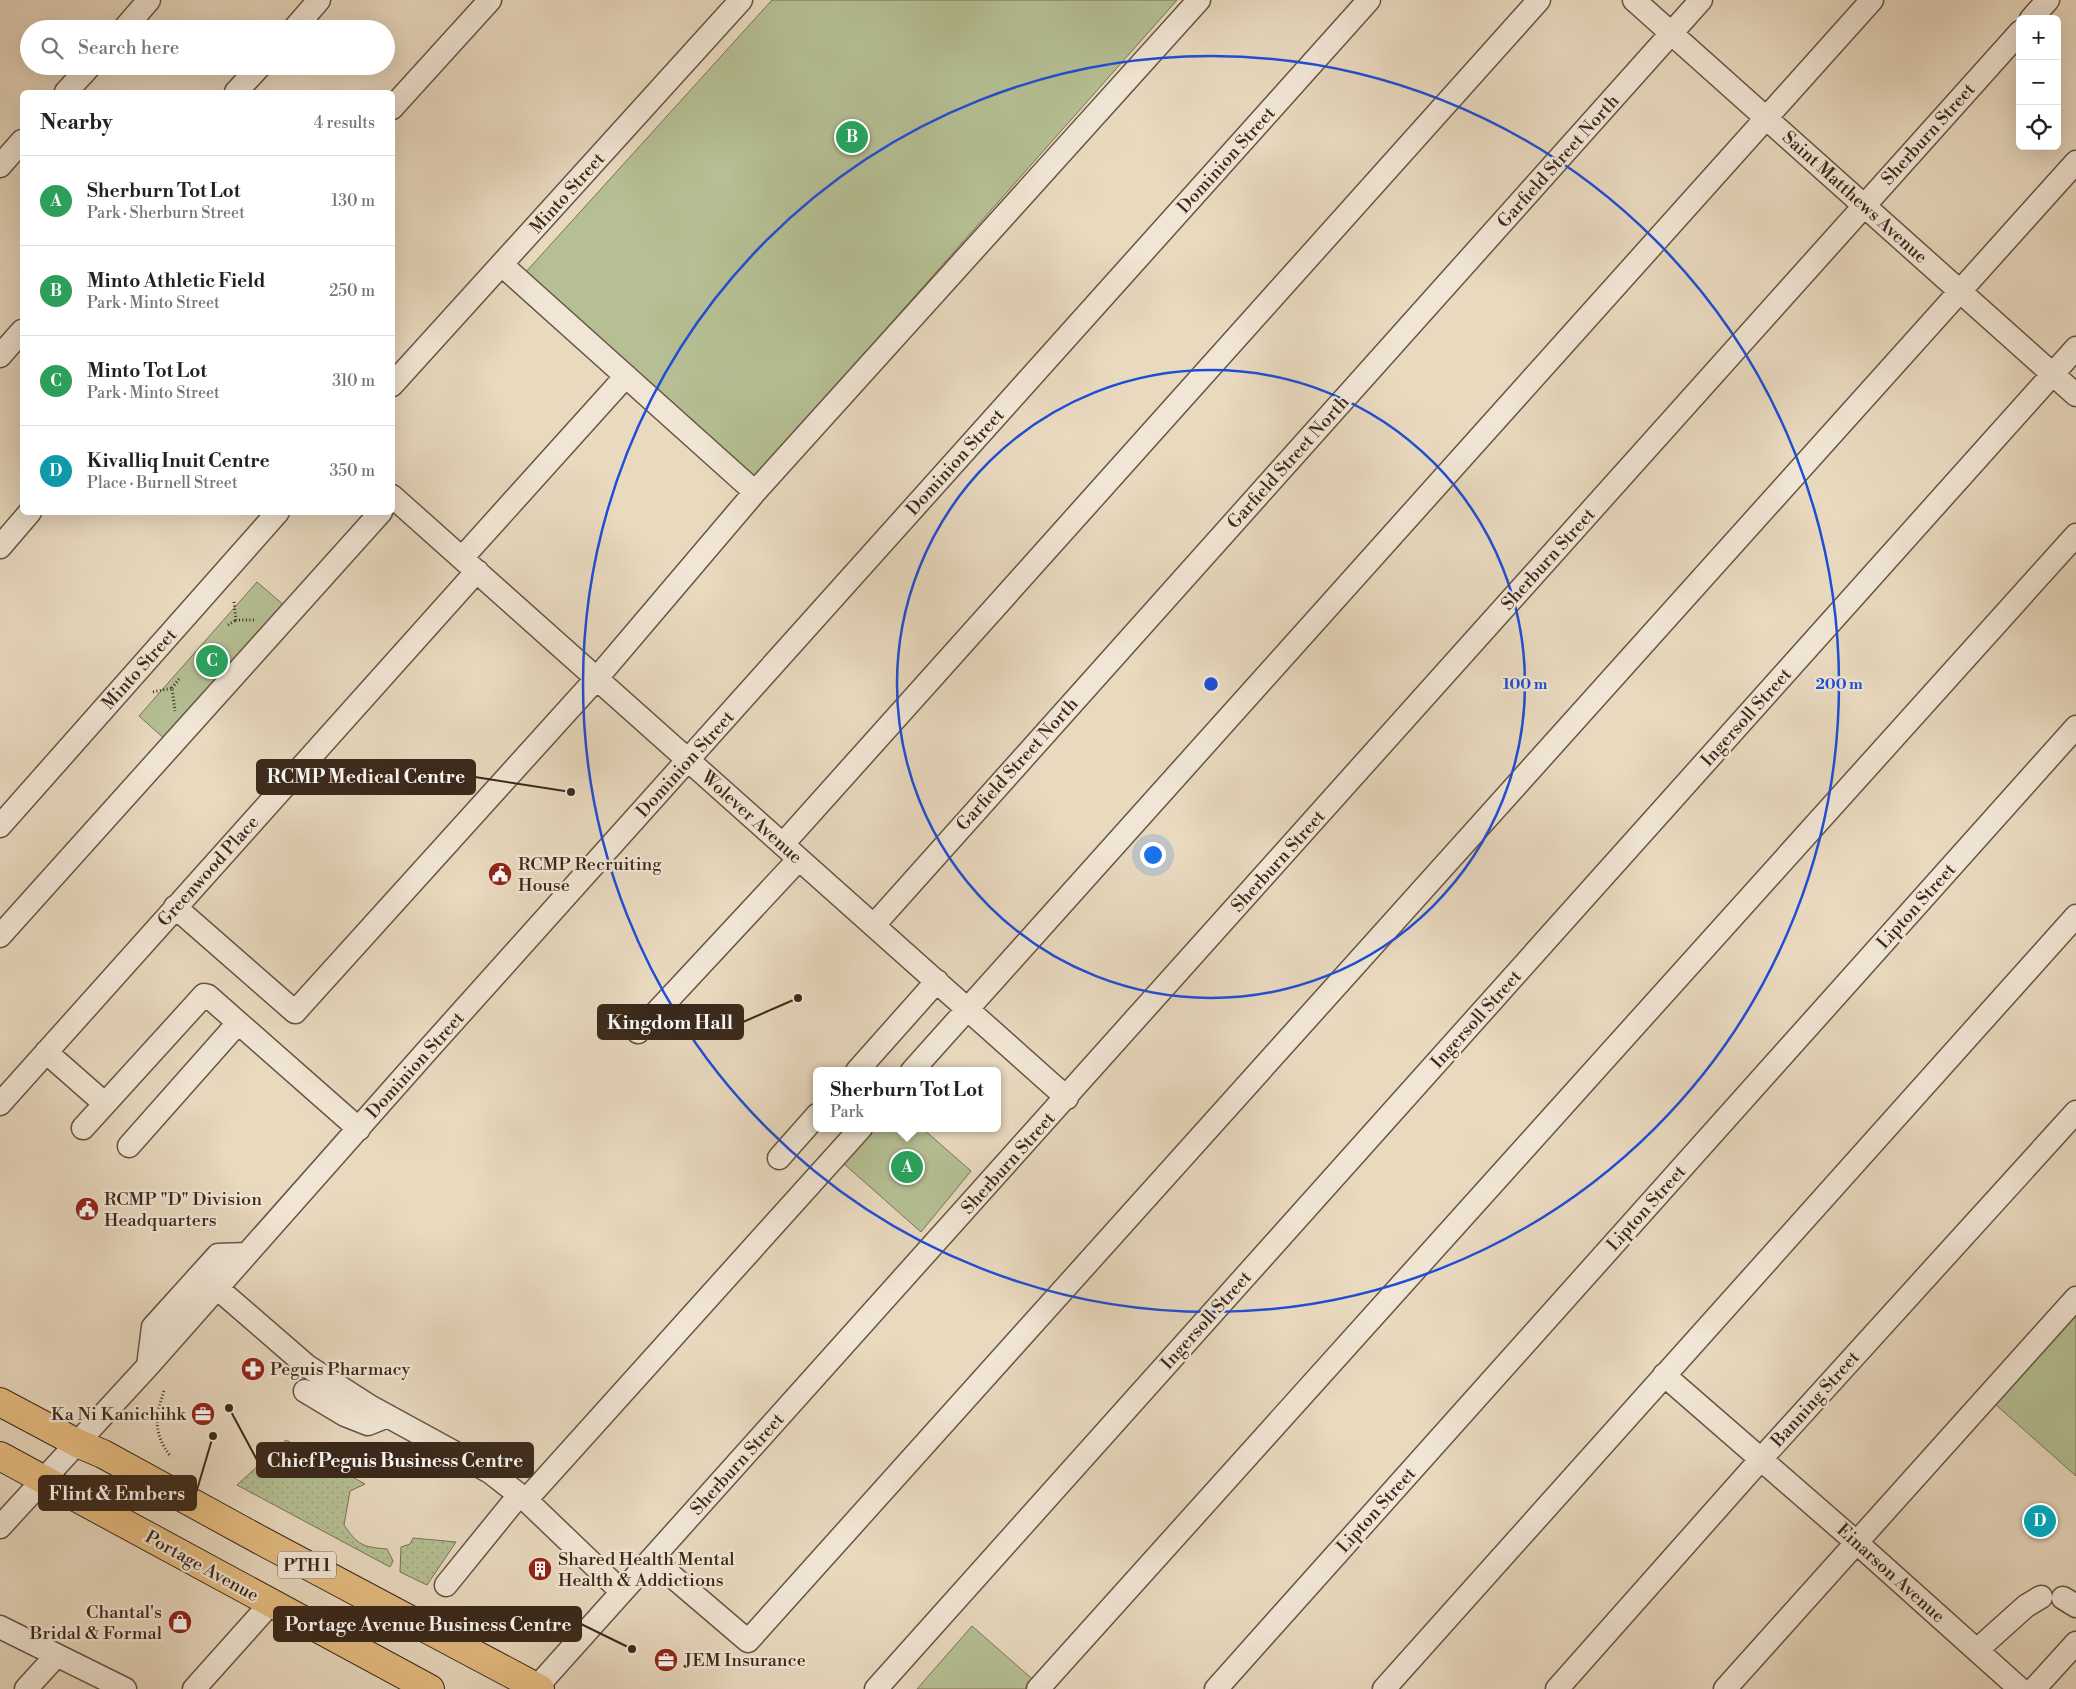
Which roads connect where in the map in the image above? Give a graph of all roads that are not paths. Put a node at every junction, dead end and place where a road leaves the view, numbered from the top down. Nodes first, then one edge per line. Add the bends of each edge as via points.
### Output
1 (150, 0) edge
2 (319, 0) edge
3 (490, 0) edge
4 (740, 0) edge
5 (1199, 0) edge
6 (1370, 0) edge
7 (1539, 0) edge
8 (1634, 0) edge
9 (1702, 0) edge
10 (1872, 0) edge
11 (2048, 0) edge
12 (2035, 15) edge
13 (132, 20) edge
14 (302, 20) edge
15 (1671, 34) junction
16 (2016, 36) edge
17 (82, 75) edge
18 (252, 75) edge
19 (68, 90) edge
20 (238, 90) edge
21 (395, 105) edge
22 (1767, 118) junction
23 (2076, 162) edge
24 (1864, 205) junction
25 (502, 265) junction
26 (1961, 291) junction
27 (20, 333) edge
28 (2076, 348) edge
29 (0, 356) edge
30 (2053, 374) junction
31 (626, 376) junction
32 (395, 382) edge
33 (2076, 395) edge
34 (755, 492) junction
35 (395, 505) edge
36 (27, 515) edge
37 (275, 515) edge
38 (378, 515) edge
39 (2076, 536) edge
40 (0, 547) edge
41 (469, 564) junction
42 (596, 678) junction
43 (2076, 727) edge
44 (688, 760) junction
45 (0, 826) edge
46 (791, 852) junction
47 (175, 908) junction
48 (2076, 916) edge
49 (874, 925) junction
50 (0, 936) edge
51 (937, 981) junction
52 (968, 1009) junction
53 (238, 1023) junction
54 (638, 1032) dead end
55 (46, 1052) junction
56 (861, 1067) edge
57 (916, 1067) edge
58 (1067, 1098) junction
59 (0, 1104) edge
60 (104, 1104) junction
61 (2076, 1112) edge
62 (813, 1120) edge
63 (83, 1128) dead end
64 (359, 1129) junction
65 (857, 1132) edge
66 (129, 1146) dead end
67 (779, 1158) dead end
68 (247, 1254) junction
69 (217, 1288) junction
70 (2076, 1298) edge
71 (148, 1366) junction
72 (1664, 1376) junction
73 (306, 1391) dead end
74 (0, 1402) edge
75 (388, 1416) junction
76 (77, 1443) junction
77 (0, 1456) edge
78 (1761, 1459) junction
79 (43, 1479) junction
80 (523, 1497) junction
81 (0, 1527) edge
82 (1856, 1542) junction
83 (652, 1559) junction
84 (446, 1585) dead end
85 (622, 1592) junction
86 (2040, 1597) dead end
87 (270, 1604) junction
88 (0, 1627) edge
89 (2076, 1643) edge
90 (1977, 1650) junction
91 (56, 1656) junction
92 (537, 1688) edge
93 (26, 1689) edge
94 (125, 1689) edge
95 (194, 1689) edge
96 (430, 1689) edge
97 (876, 1689) edge
98 (1038, 1689) edge
99 (1216, 1689) edge
100 (1384, 1689) edge
101 (1558, 1689) edge
102 (1725, 1689) edge
103 (2020, 1689) edge
104 (2034, 1689) edge

1 - 13 street
2 - 14 street
3 - 21 street
4 - 25 street, Minto Street
5 - 34 street
6 - 44 street, Dominion Street
7 - 46 street
8 - 15 street, Saint Matthews Avenue
9 - 15 street, Garfield Street North
10 - 22 street
11 - 12 street
15 - 22 street, Saint Matthews Avenue
15 - 49 street, Garfield Street North
16 - 24 street, Sherburn Street
17 - 19 street
18 - 20 street
22 - 24 street, Saint Matthews Avenue
22 - 52 street
23 - 26 street
24 - 26 street, Saint Matthews Avenue
24 - 58 street, Sherburn Street
25 - 31 street
25 - 32 street, Minto Street
26 - 30 street, Saint Matthews Avenue
26 - 83 street via 746,1648
27 - 29 street
28 - 30 street, Ingersoll Street
30 - 33 street, Saint Matthews Avenue
30 - 97 street, Ingersoll Street
31 - 34 street
31 - 41 street, Greenwood Place
34 - 42 street
35 - 41 street, Wolever Avenue
36 - 40 street
37 - 45 street, Minto Street
38 - 50 street
39 - 98 street
41 - 42 street, Wolever Avenue
41 - 47 street, Greenwood Place
42 - 44 street, Wolever Avenue
42 - 47 street via 295,1012
43 - 99 street, Lipton Street
44 - 46 street, Wolever Avenue
44 - 64 street, Dominion Street
46 - 49 street, Wolever Avenue
46 - 54 street
47 - 55 street, Greenwood Place
48 - 72 street
49 - 51 street, Wolever Avenue
51 - 52 street, Wolever Avenue
51 - 56 street
52 - 57 street
52 - 58 street, Wolever Avenue
53 - 60 street via 208,996 201,997
53 - 64 street
53 - 66 street
55 - 59 street, Greenwood Place
55 - 60 street
58 - 83 street, Sherburn Street
60 - 63 street
61 - 78 street, Banning Street
62 - 67 street
64 - 68 street, Dominion Street
65 - 80 street
68 - 69 street, Dominion Street
68 - 71 street via 218,1255 153,1327
69 - 71 street, Dominion Street
69 - 75 street via 307,1366
70 - 82 street
71 - 76 street, Dominion Street
72 - 78 street, Einarson Avenue
72 - 100 street
73 - 75 street via 368,1424
74 - 76 highway, PTH 1
75 - 80 street via 490,1472
76 - 79 street, Dominion Street
76 - 92 highway, PTH 1 via 104,1454
77 - 79 highway, Portage Avenue / PTH 1
78 - 82 street, Einarson Avenue
78 - 101 street, Banning Street
79 - 81 street, Dominion Street
79 - 87 highway, Portage Avenue / PTH 1
80 - 84 street
80 - 85 street
82 - 90 street, Einarson Avenue
82 - 102 street
83 - 85 street, Sherburn Street
85 - 92 street, Sherburn Street
86 - 90 street
87 - 95 street
87 - 96 highway, Portage Avenue / PTH 1
88 - 91 street
89 - 104 street
90 - 103 street, Einarson Avenue
91 - 93 street
91 - 94 street

